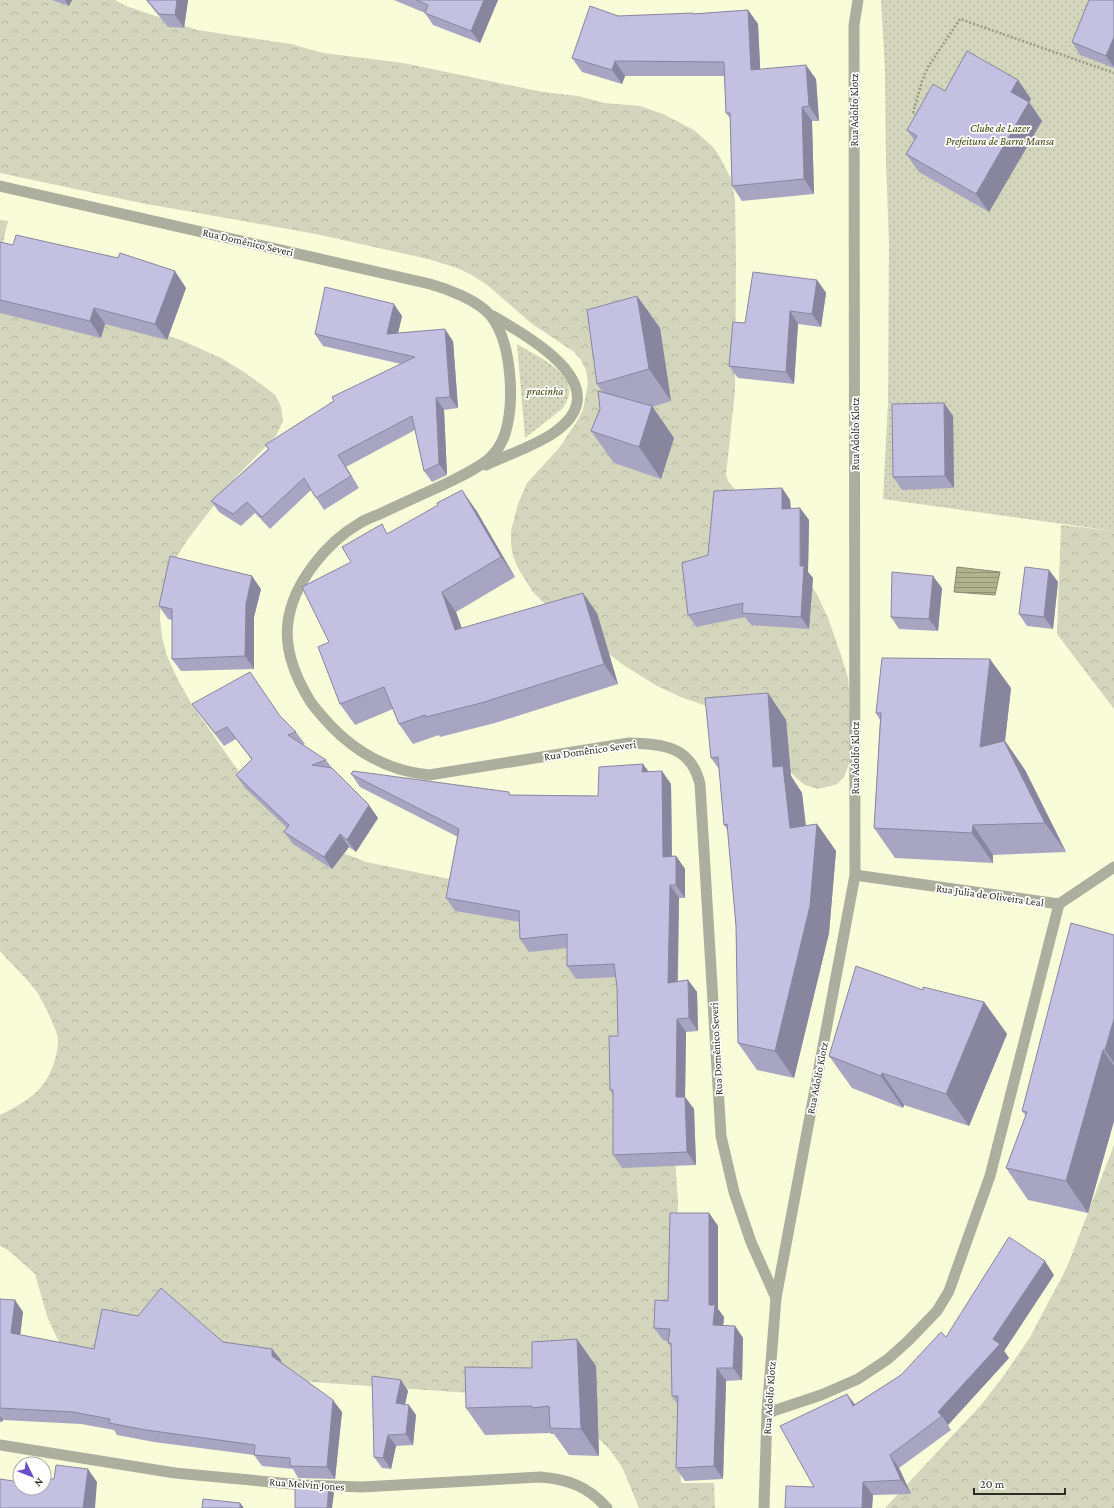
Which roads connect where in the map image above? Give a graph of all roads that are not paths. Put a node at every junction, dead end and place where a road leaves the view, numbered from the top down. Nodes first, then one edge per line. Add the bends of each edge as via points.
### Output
1 (858, 0) edge
2 (0, 186) edge
3 (489, 314) junction
4 (463, 475) junction
5 (1114, 867) edge
6 (855, 875) junction
7 (1059, 904) junction
8 (776, 1298) junction
9 (767, 1413) junction
10 (0, 1445) edge
11 (607, 1508) edge
12 (764, 1508) edge

1 - 6 street, Rua Adolfo Klotz via 854,25
2 - 3 street, Rua Domênico Severi via 430,284 445,288
3 - 4 street, Rua Domênico Severi via 504,339 507,353 509,418 498,449 484,463
3 - 4 street, Rua Domênico Severi via 540,346 562,365 574,384 577,401 570,418 553,433
4 - 8 street, Rua Domênico Severi via 360,523 334,542 322,556 300,587 292,604 288,623 290,653 297,678 312,704 347,741 376,761 410,773 429,775 629,742 665,747 679,752 690,760 697,771 700,784 721,1136 734,1192 751,1242
5 - 7 street, Rua Julia de Oliveira Leal
6 - 7 street, Rua Julia de Oliveira Leal
6 - 8 street, Rua Adolfo Klotz
7 - 9 street via 990,1176 949,1291 937,1311 888,1359 858,1379 821,1395
8 - 9 street, Rua Adolfo Klotz
9 - 12 street, Rua Adolfo Klotz
10 - 11 street, Rua Melvin Jones via 175,1473 303,1485 362,1487 540,1477 560,1479 592,1494

